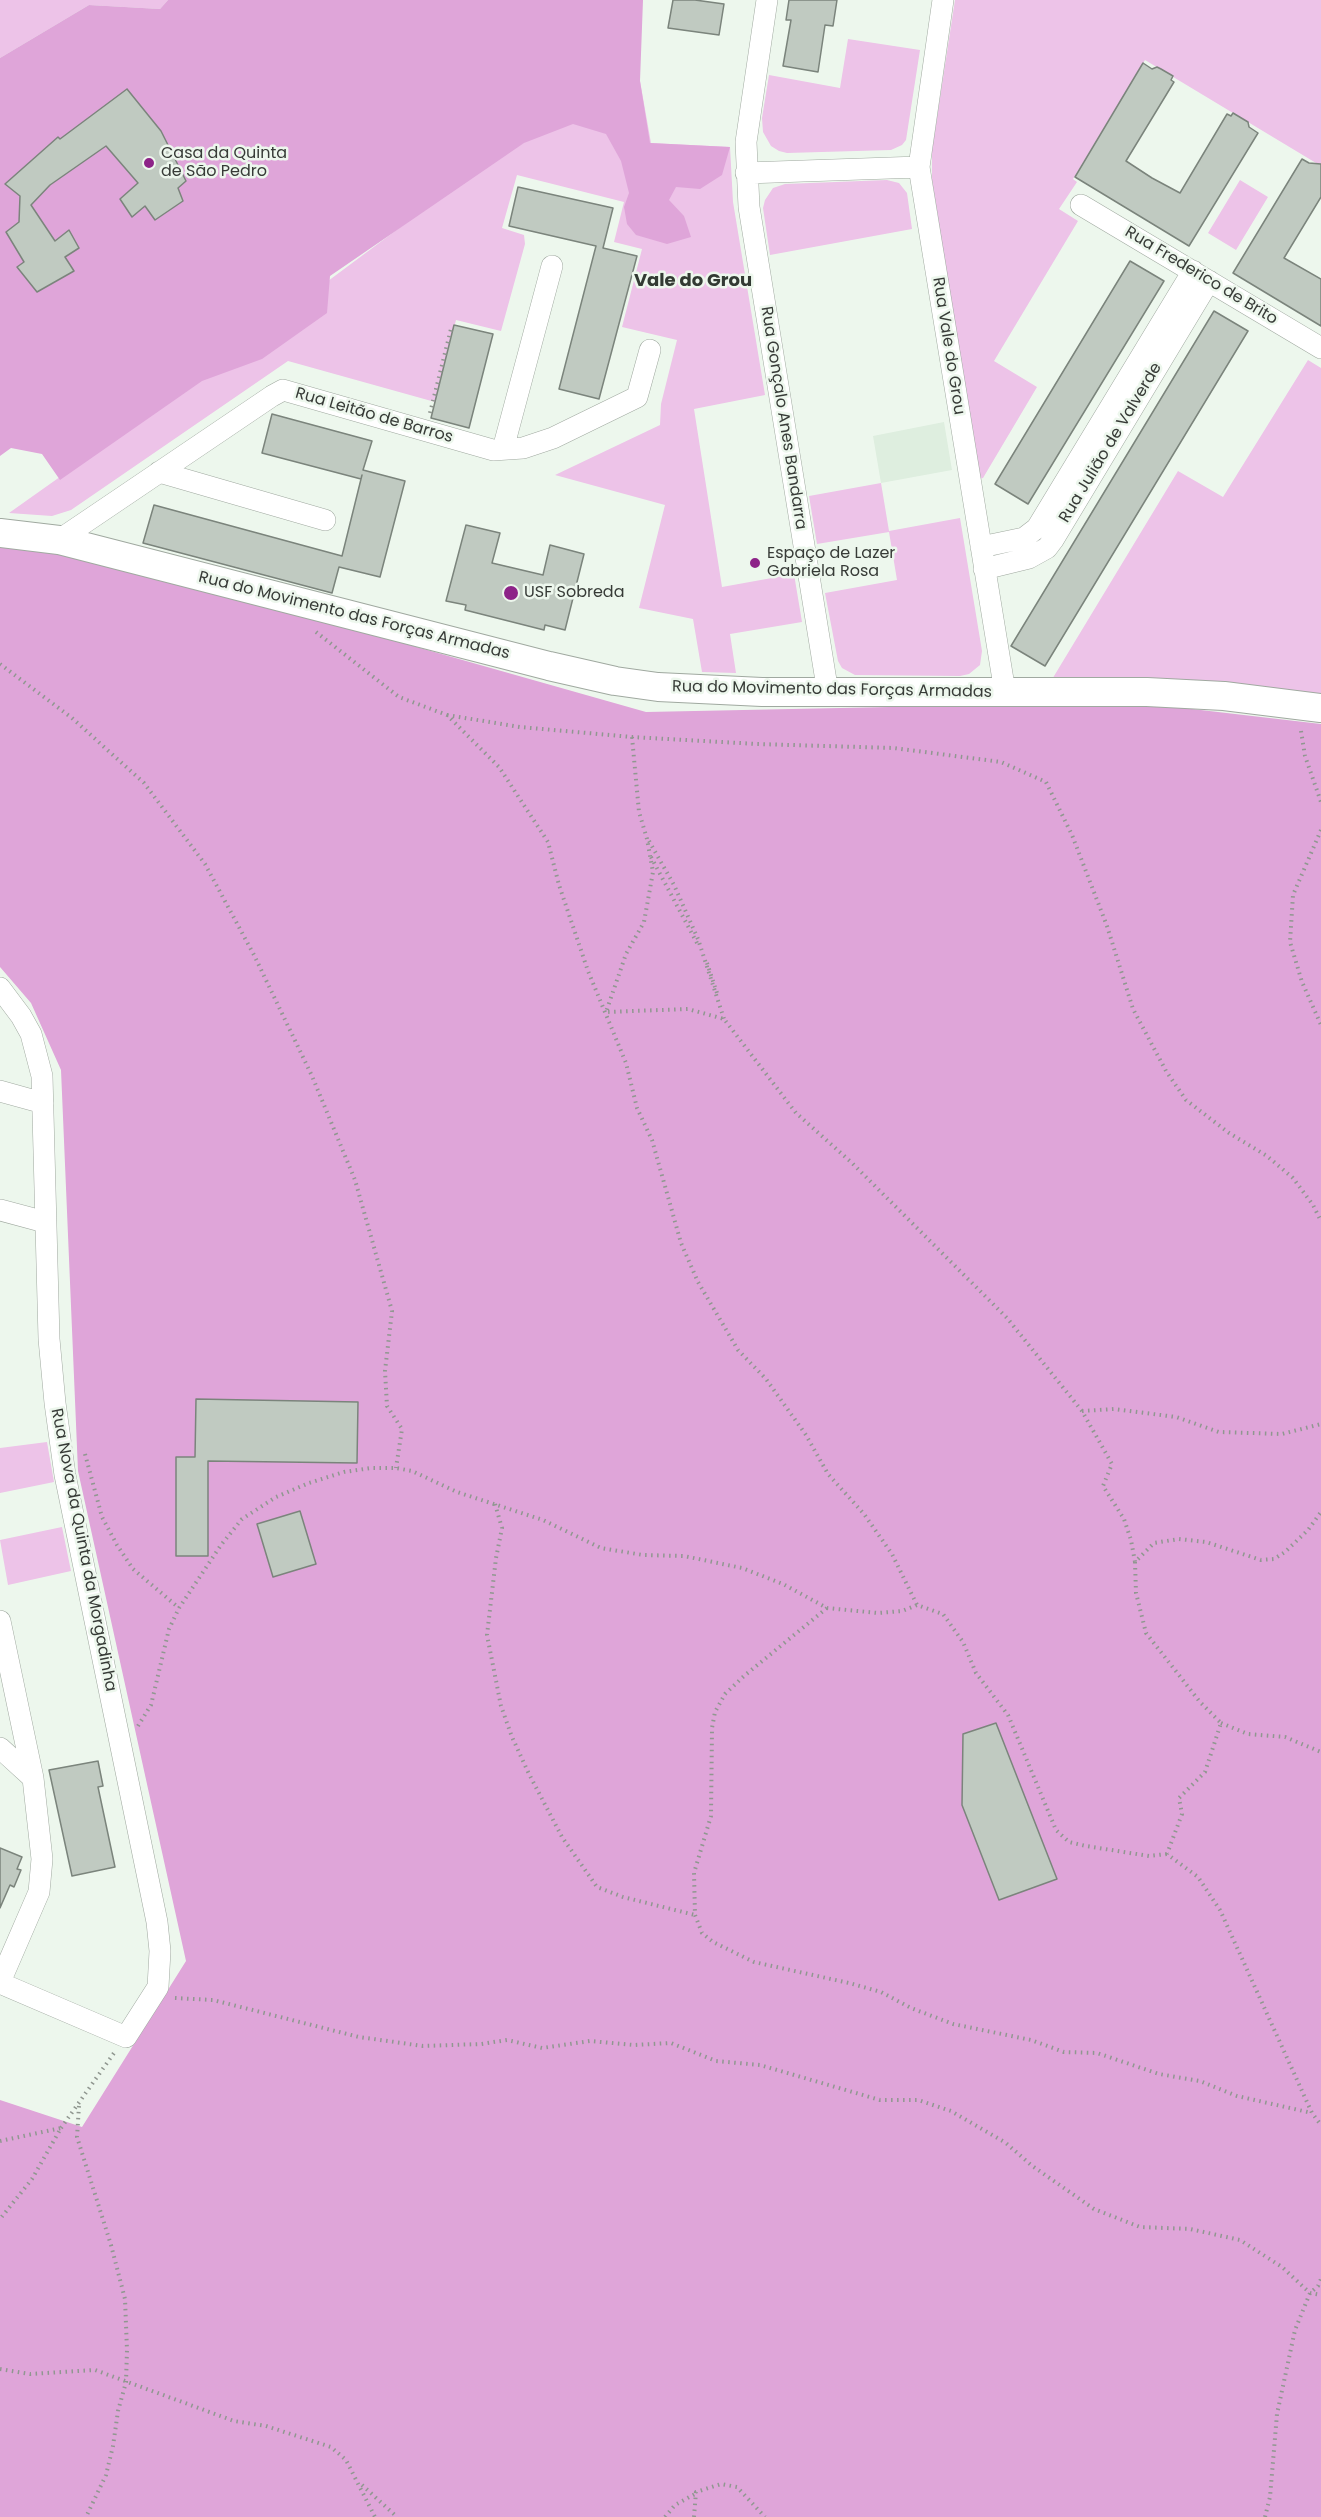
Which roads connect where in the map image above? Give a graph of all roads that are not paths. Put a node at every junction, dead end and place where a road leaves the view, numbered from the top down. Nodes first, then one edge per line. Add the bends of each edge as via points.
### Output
1 (767, 0) edge
2 (943, 0) edge
3 (919, 167) junction
4 (746, 172) junction
5 (1081, 205) dead end
6 (552, 266) dead end
7 (1201, 276) junction
8 (1321, 348) edge
9 (650, 350) dead end
10 (503, 449) junction
11 (159, 472) junction
12 (325, 520) dead end
13 (0, 533) edge
14 (59, 540) junction
15 (981, 547) junction
16 (984, 569) junction
17 (828, 693) junction
18 (1005, 693) junction
19 (1310, 707) edge
20 (0, 988) edge
21 (0, 1091) edge
22 (43, 1103) junction
23 (0, 1210) edge
24 (45, 1222) junction
25 (0, 1621) edge
26 (0, 1748) edge
27 (33, 1778) junction
28 (0, 1982) edge

1 - 4 street, Rua Gonçalo Anes Bandarra via 746,142
2 - 3 street, Rua Vale do Grou
3 - 4 street
3 - 15 street, Rua Vale do Grou
4 - 17 street, Rua Gonçalo Anes Bandarra via 750,219
5 - 7 street, Rua Frederico de Brito
6 - 10 street
7 - 8 street, Rua Frederico de Brito
7 - 15 street, Rua Julião de Valverde via 1037,528 1024,538
7 - 16 street, Rua Julião de Valverde via 1053,540 1029,558
9 - 10 street, Rua Leitão de Barros via 637,397 553,438 523,448
10 - 11 street, Rua Leitão de Barros via 493,450 283,390
11 - 12 street
11 - 14 street, Rua Leitão de Barros
13 - 14 main road, Rua do Movimento das Forças Armadas
14 - 17 main road, Rua do Movimento das Forças Armadas via 615,681 693,689
15 - 16 street, Rua Vale do Grou
16 - 18 street, Rua Vale do Grou
17 - 18 main road, Rua do Movimento das Forças Armadas
18 - 19 main road, Rua do Movimento das Forças Armadas via 1186,694
20 - 22 street, Rua Nova da Quinta da Morgadinha via 32,1034 42,1076
21 - 22 street
22 - 24 street, Rua Nova da Quinta da Morgadinha
23 - 24 street
24 - 28 street, Rua Nova da Quinta da Morgadinha via 49,1339 65,1475 158,1932 160,1972 158,1987 126,2037
25 - 27 street
26 - 27 street
27 - 28 street via 42,1847 41,1881

